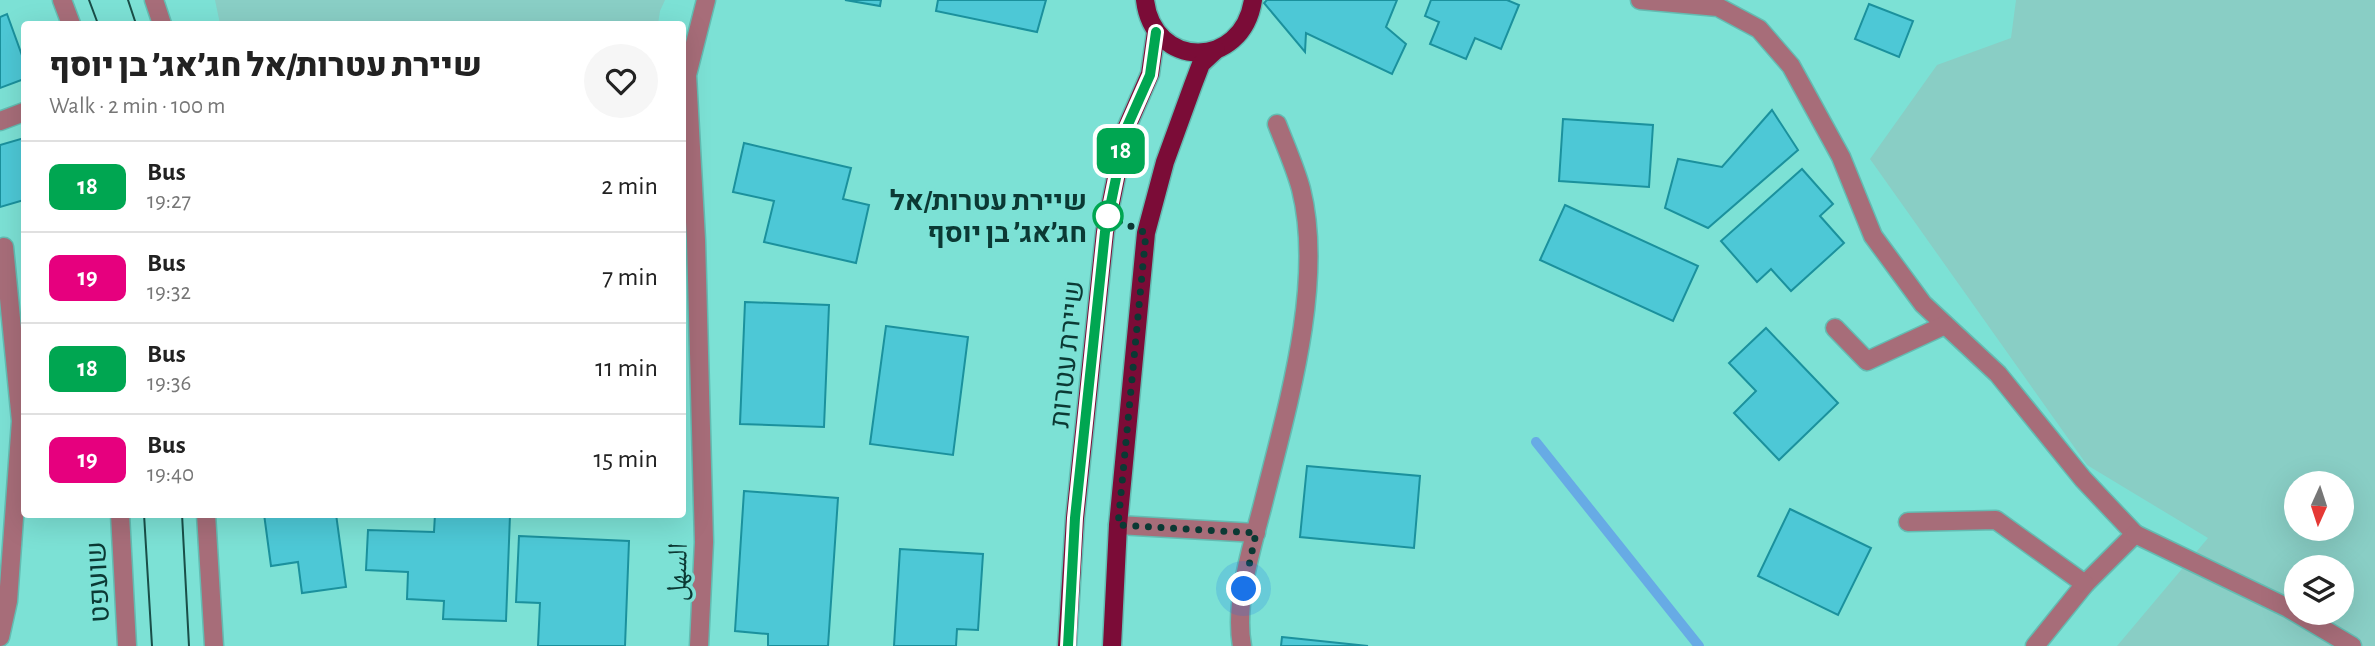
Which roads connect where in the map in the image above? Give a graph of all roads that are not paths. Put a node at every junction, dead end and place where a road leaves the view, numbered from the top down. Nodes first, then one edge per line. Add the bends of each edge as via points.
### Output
1 (62, 0) edge
2 (154, 0) edge
3 (706, 0) edge
4 (1144, 0) edge
5 (1253, 0) edge
6 (1640, 0) edge
7 (70, 21) edge
8 (161, 21) edge
9 (1156, 32) junction
10 (1216, 50) junction
11 (21, 113) edge
12 (0, 121) edge
13 (1277, 124) dead end
14 (4, 247) dead end
15 (1945, 325) junction
16 (1835, 328) dead end
17 (120, 518) edge
18 (206, 518) edge
19 (1908, 522) dead end
20 (1118, 525) junction
21 (1256, 533) junction
22 (2135, 534) junction
23 (2085, 584) junction
24 (0, 637) edge
25 (127, 646) edge
26 (214, 646) edge
27 (699, 646) edge
28 (1068, 646) edge
29 (1112, 646) edge
30 (1242, 646) edge
31 (2035, 646) edge
32 (2352, 646) edge

1 - 7 street
2 - 8 street
3 - 27 street, السهل via 687,75 704,542
4 - 9 main road
5 - 10 main road via 1245,27 1233,41
6 - 15 street via 1718,7 1759,29 1798,78 1841,157 1873,236 1923,304
9 - 10 main road via 1178,49
9 - 28 main road, שיירת עטרות via 1150,75 1126,129 1105,232 1075,518
10 - 20 main road via 1201,64 1165,162 1146,233
11 - 12 street
13 - 21 street via 1301,189 1308,239 1306,290 1297,369
14 - 24 street via 21,421 8,601
15 - 16 street via 1867,360
15 - 22 street via 1998,374 2083,479
17 - 25 street, שועפט
18 - 26 street
19 - 23 street via 1996,520
20 - 21 street
20 - 29 main road
21 - 30 street via 1239,629
22 - 23 street
22 - 32 street via 2288,608
23 - 31 street

